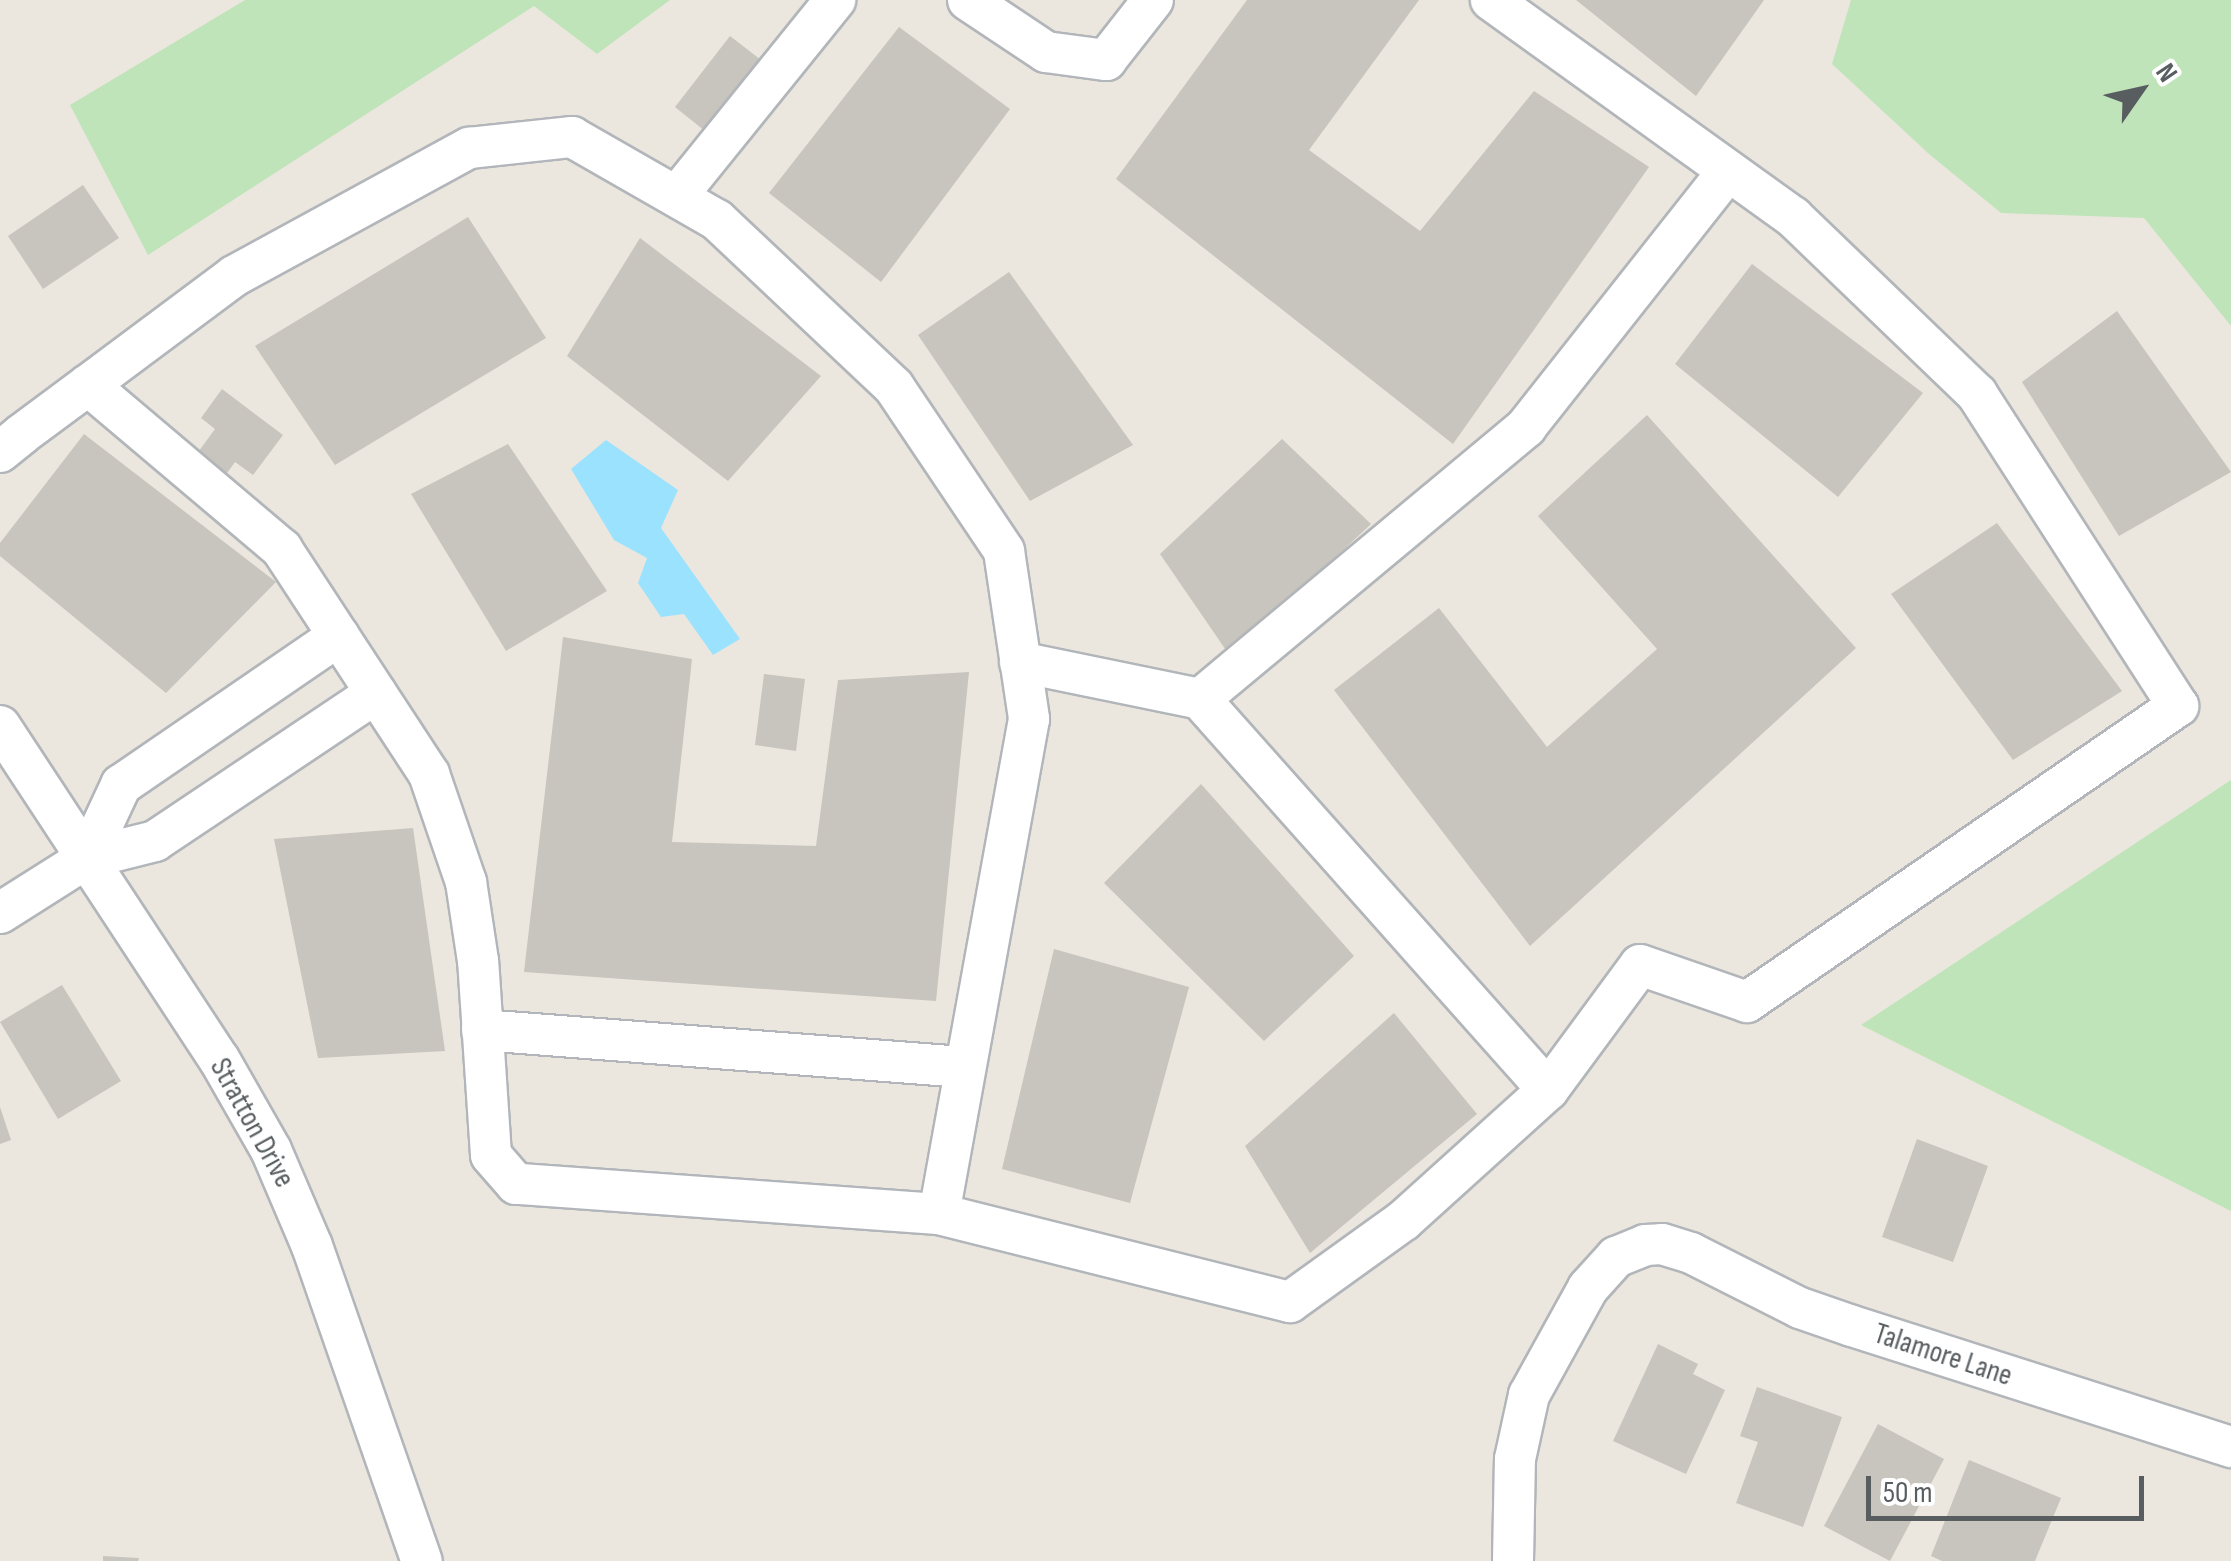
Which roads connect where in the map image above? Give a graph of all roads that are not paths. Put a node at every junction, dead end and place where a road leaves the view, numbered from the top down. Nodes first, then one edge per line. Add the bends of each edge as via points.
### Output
1 (835, 0) edge
2 (968, 0) edge
3 (1153, 0) edge
4 (1491, 0) edge
5 (1728, 171) junction
6 (677, 196) junction
7 (88, 385) junction
8 (0, 452) edge
9 (339, 636) junction
10 (1020, 662) junction
11 (376, 692) junction
12 (1200, 698) junction
13 (0, 726) edge
14 (87, 858) junction
15 (0, 913) edge
16 (482, 1030) junction
17 (966, 1066) junction
18 (1548, 1090) junction
19 (938, 1214) junction
20 (2231, 1448) edge
21 (422, 1561) edge
22 (1513, 1561) edge

1 - 6 street
2 - 3 street via 1046,52 1106,60
4 - 5 street
5 - 12 street via 1526,427
5 - 18 street via 1793,217 1977,394 2178,706 1747,1002 1640,965
6 - 7 street via 572,137 468,148 234,276
6 - 10 street via 717,220 894,387 1004,551
7 - 8 street
7 - 9 street via 282,550
9 - 11 street
9 - 14 street via 121,785
10 - 12 street
10 - 17 street via 1029,719
11 - 14 street via 156,841
11 - 16 street via 429,774 466,882
12 - 18 street
13 - 14 street, Stratton Drive
14 - 15 street
14 - 21 street, Stratton Drive via 271,1150 312,1246
16 - 17 street
16 - 19 street via 490,1155 516,1184
17 - 19 street
18 - 19 street via 1404,1220 1290,1302
20 - 22 street, Talamore Lane via 1835,1320 1662,1244 1631,1250 1605,1267 1541,1368 1514,1458

